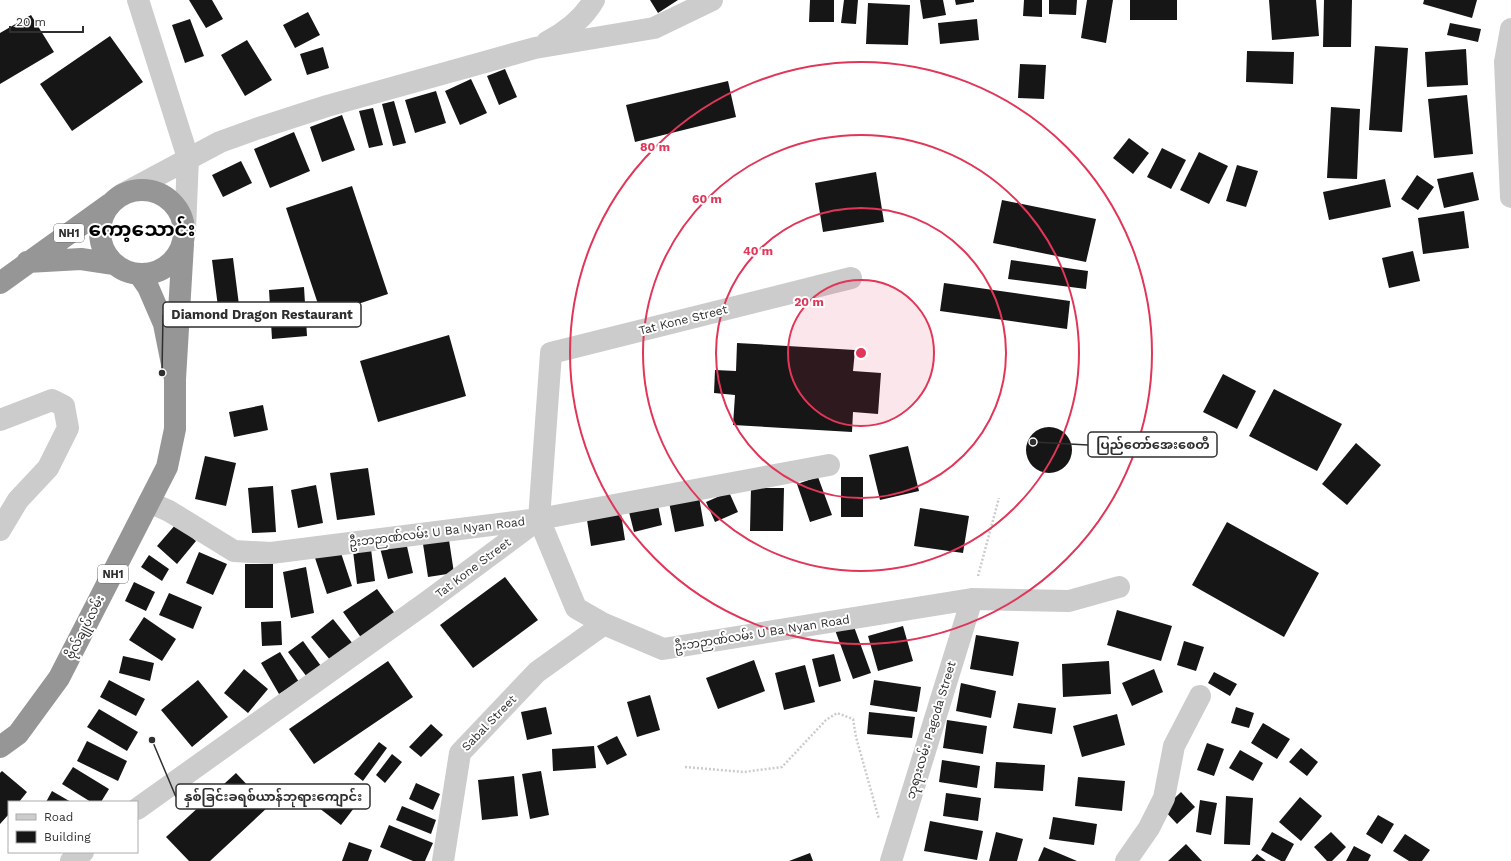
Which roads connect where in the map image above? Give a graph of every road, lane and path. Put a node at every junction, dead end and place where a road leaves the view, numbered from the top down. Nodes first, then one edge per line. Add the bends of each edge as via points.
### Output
1 (138, 0) edge
2 (594, 0) edge
3 (712, 0) edge
4 (1511, 29) edge
5 (535, 48) junction
6 (188, 158) junction
7 (1511, 197) edge
8 (116, 199) junction
9 (184, 237) junction
10 (27, 262) junction
11 (114, 264) junction
12 (139, 274) junction
13 (851, 278) dead end
14 (0, 283) edge
15 (175, 379) junction
16 (0, 420) edge
17 (829, 465) dead end
18 (999, 498) dead end
19 (149, 502) junction
20 (539, 519) junction
21 (0, 530) edge
22 (1119, 587) dead end
23 (972, 599) junction
24 (604, 624) junction
25 (1200, 696) dead end
26 (0, 747) edge
27 (685, 767) dead end
28 (138, 807) edge
29 (880, 825) dead end
30 (82, 853) edge
31 (71, 861) edge
32 (443, 861) edge
33 (891, 861) edge
34 (1126, 861) edge

1 - 6 street
2 - 5 street via 588,11 563,33
3 - 5 street via 654,28
4 - 7 street via 1505,62
5 - 6 street via 327,106 220,142
6 - 8 street
6 - 9 street
8 - 9 highway, NH1 via 134,190 149,190 163,194 174,203 182,215
8 - 10 highway, NH1
8 - 11 highway, NH1 via 102,221 100,241
9 - 12 highway, NH1 via 176,257 166,267 152,273
9 - 15 highway, NH1
10 - 11 highway, NH1 via 81,259
10 - 14 highway, NH1
11 - 12 highway, NH1 via 126,271
12 - 15 highway, NH1 via 148,287 164,324
13 - 20 street, Tat Kone Street via 551,353
15 - 19 highway, ဗိုလ်ချုပ်လမ်း / NH1 via 175,429 167,467
16 - 21 street via 52,400 64,406 68,428 48,468 18,500
17 - 20 street
18 - 23 path
19 - 20 street, ဦးဘဉာဏ်လမ်း U Ba Nyan Road via 169,511 234,551 271,553
19 - 26 highway, ဗိုလ်ချုပ်လမ်း / NH1 via 59,678 18,734
20 - 24 street, ဦးဘဉာဏ်လမ်း U Ba Nyan Road via 576,608
20 - 28 street, Tat Kone Street via 427,602
22 - 23 street, ဦးဘဉာဏ်လမ်း U Ba Nyan Road via 1069,601
23 - 24 street, ဦးဘဉာဏ်လမ်း U Ba Nyan Road via 663,649
23 - 33 street, ဘုရားလမ်း Pagoda Street
24 - 32 street, Sabal Street via 537,672 460,753
25 - 34 street via 1174,746 1164,798 1149,828
27 - 29 path via 744,772 782,766 826,720 837,713 854,719 856,737
30 - 31 street

